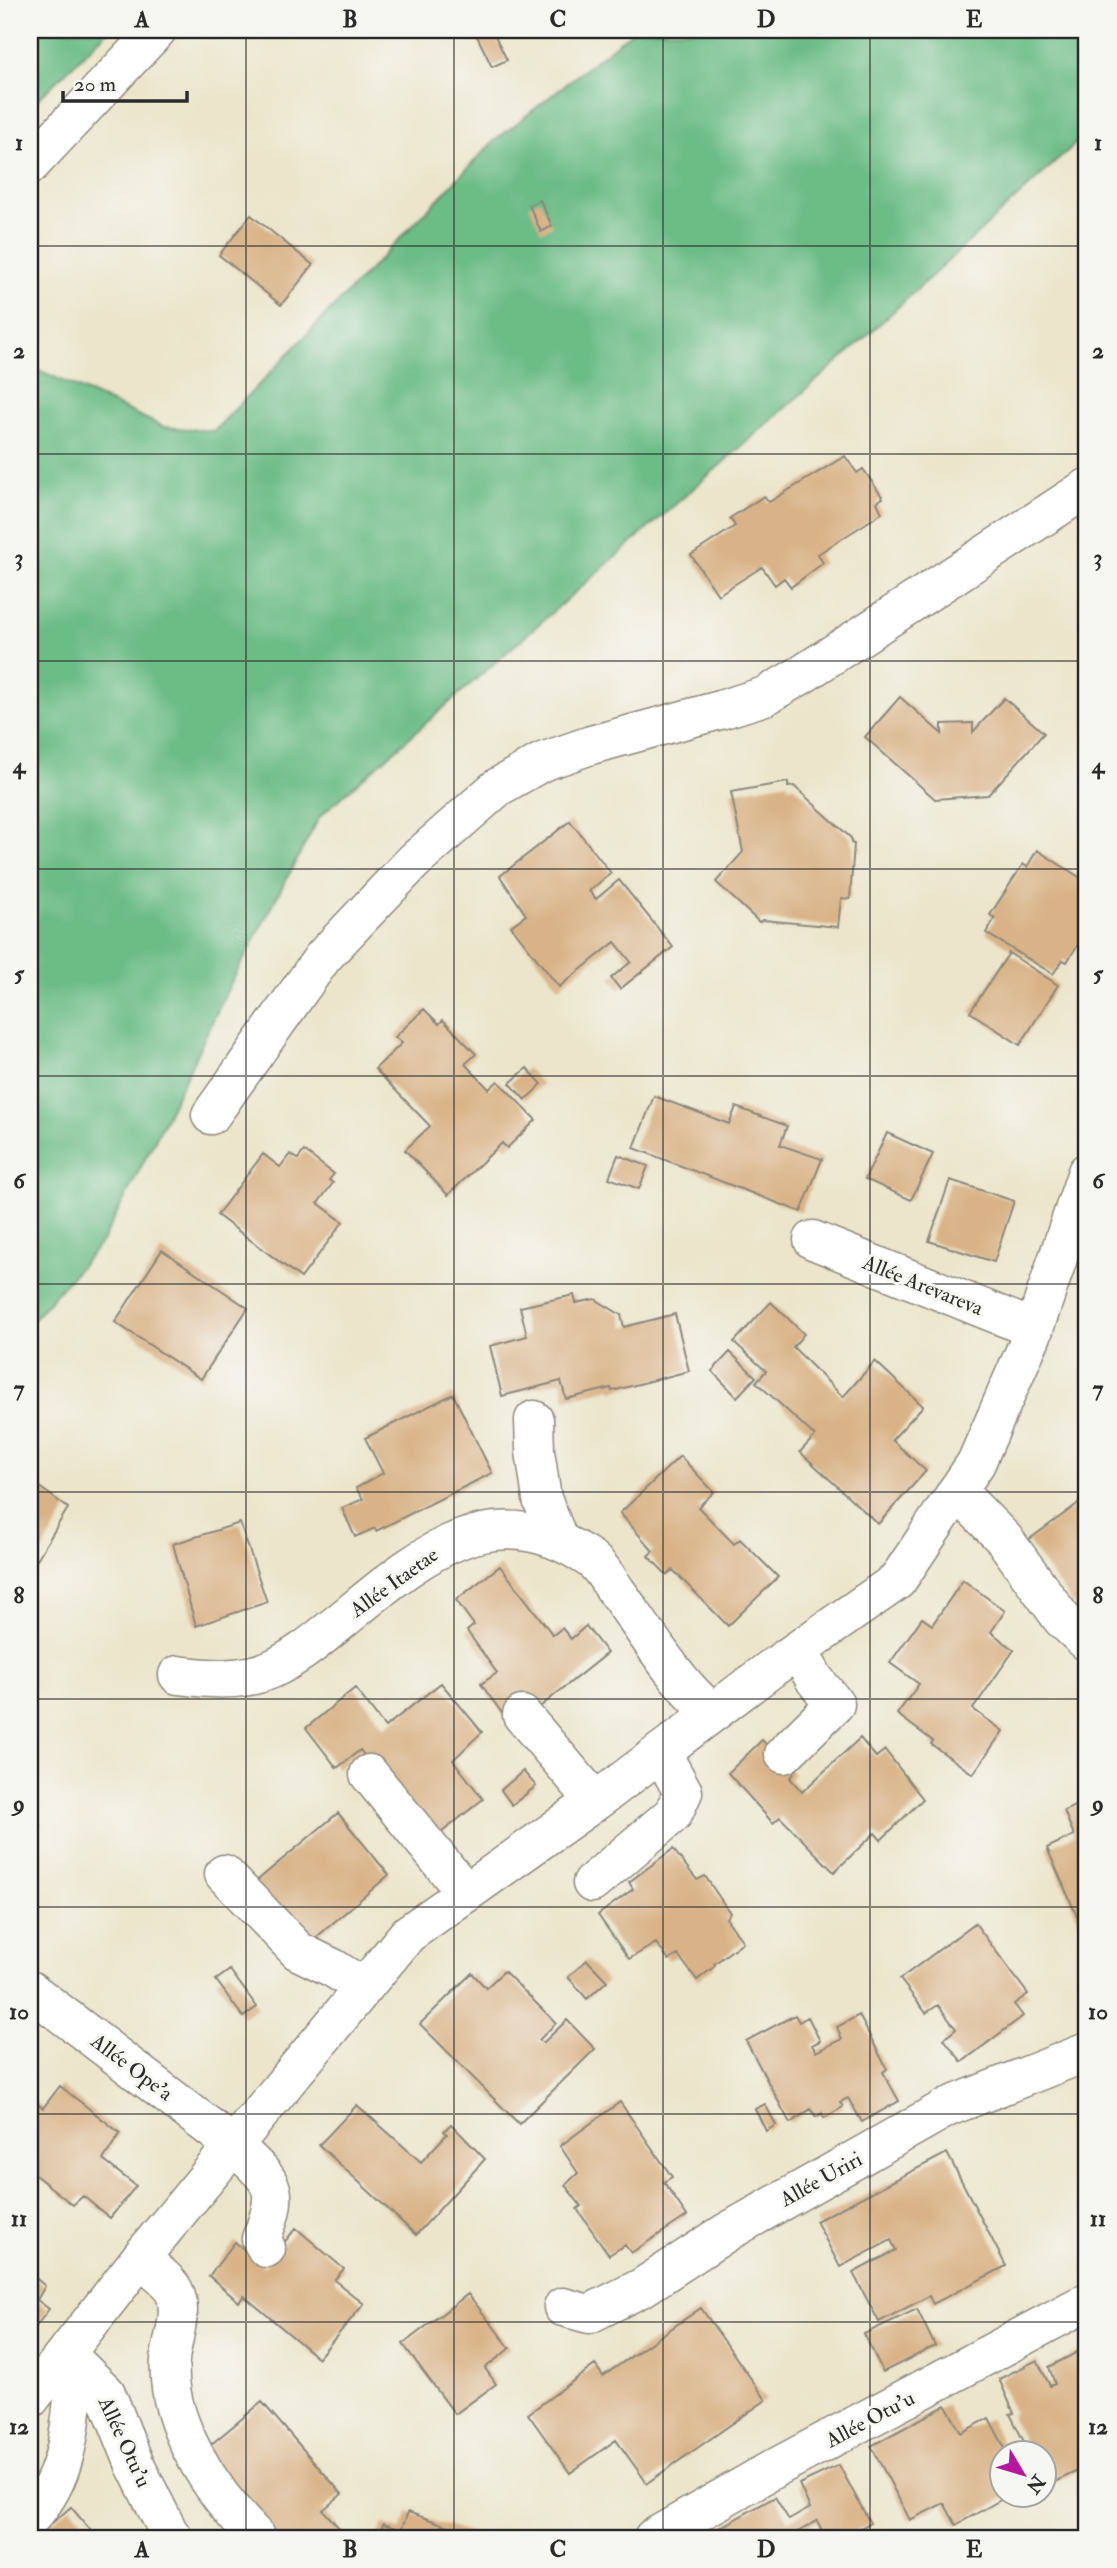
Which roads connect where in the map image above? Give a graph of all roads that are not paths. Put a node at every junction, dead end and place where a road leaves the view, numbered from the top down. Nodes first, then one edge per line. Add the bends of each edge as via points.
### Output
1 (157, 30) edge
2 (30, 165) edge
3 (1087, 488) edge
4 (211, 1115) dead end
5 (1087, 1172) edge
6 (813, 1240) dead end
7 (1034, 1329) junction
8 (534, 1420) dead end
9 (957, 1491) junction
10 (559, 1541) junction
11 (1087, 1642) edge
12 (798, 1650) junction
13 (178, 1675) dead end
14 (713, 1712) junction
15 (522, 1716) dead end
16 (661, 1752) junction
17 (784, 1754) dead end
18 (369, 1774) dead end
19 (595, 1801) junction
20 (224, 1874) dead end
21 (592, 1883) dead end
22 (466, 1893) junction
23 (363, 1987) junction
24 (34, 2002) edge
25 (1087, 2052) edge
26 (233, 2145) junction
27 (266, 2248) dead end
28 (142, 2256) junction
29 (1087, 2302) edge
30 (563, 2307) dead end
31 (71, 2359) junction
32 (30, 2399) edge
33 (30, 2518) edge
34 (173, 2538) edge
35 (257, 2538) edge
36 (653, 2538) edge

1 - 2 street
3 - 4 street via 765,696 591,745 542,762 498,786 413,862 323,957
5 - 7 street
6 - 7 street, Allée Arevareva
7 - 9 street via 976,1463
8 - 10 street via 542,1499
9 - 11 street via 1004,1539 1062,1619
9 - 12 street via 897,1581
10 - 13 street, Allée Itaetae via 508,1531 478,1533 449,1542 398,1574 305,1651 270,1670 221,1680
10 - 14 street, Allée Itaetae via 590,1558 607,1575 686,1686
12 - 14 street
12 - 17 street via 835,1704
14 - 16 street
15 - 19 street
16 - 19 street
16 - 21 street via 683,1792 673,1814
18 - 22 street
19 - 22 street
20 - 23 street via 299,1951
22 - 23 street via 408,1934
23 - 26 street
24 - 26 street, Allée Ope'a
25 - 30 street, Allée Uriri via 948,2107 727,2232 643,2287 589,2314
26 - 27 street, Allée Ope'a via 271,2182 270,2217 261,2239
26 - 28 street
28 - 31 street
28 - 35 street via 173,2288 178,2302 170,2362 172,2402 190,2445 232,2512
29 - 36 street, Allée Otu'u
31 - 32 street
31 - 33 street via 67,2450 58,2479
31 - 34 street, Allée Otu'u via 106,2393 135,2465

